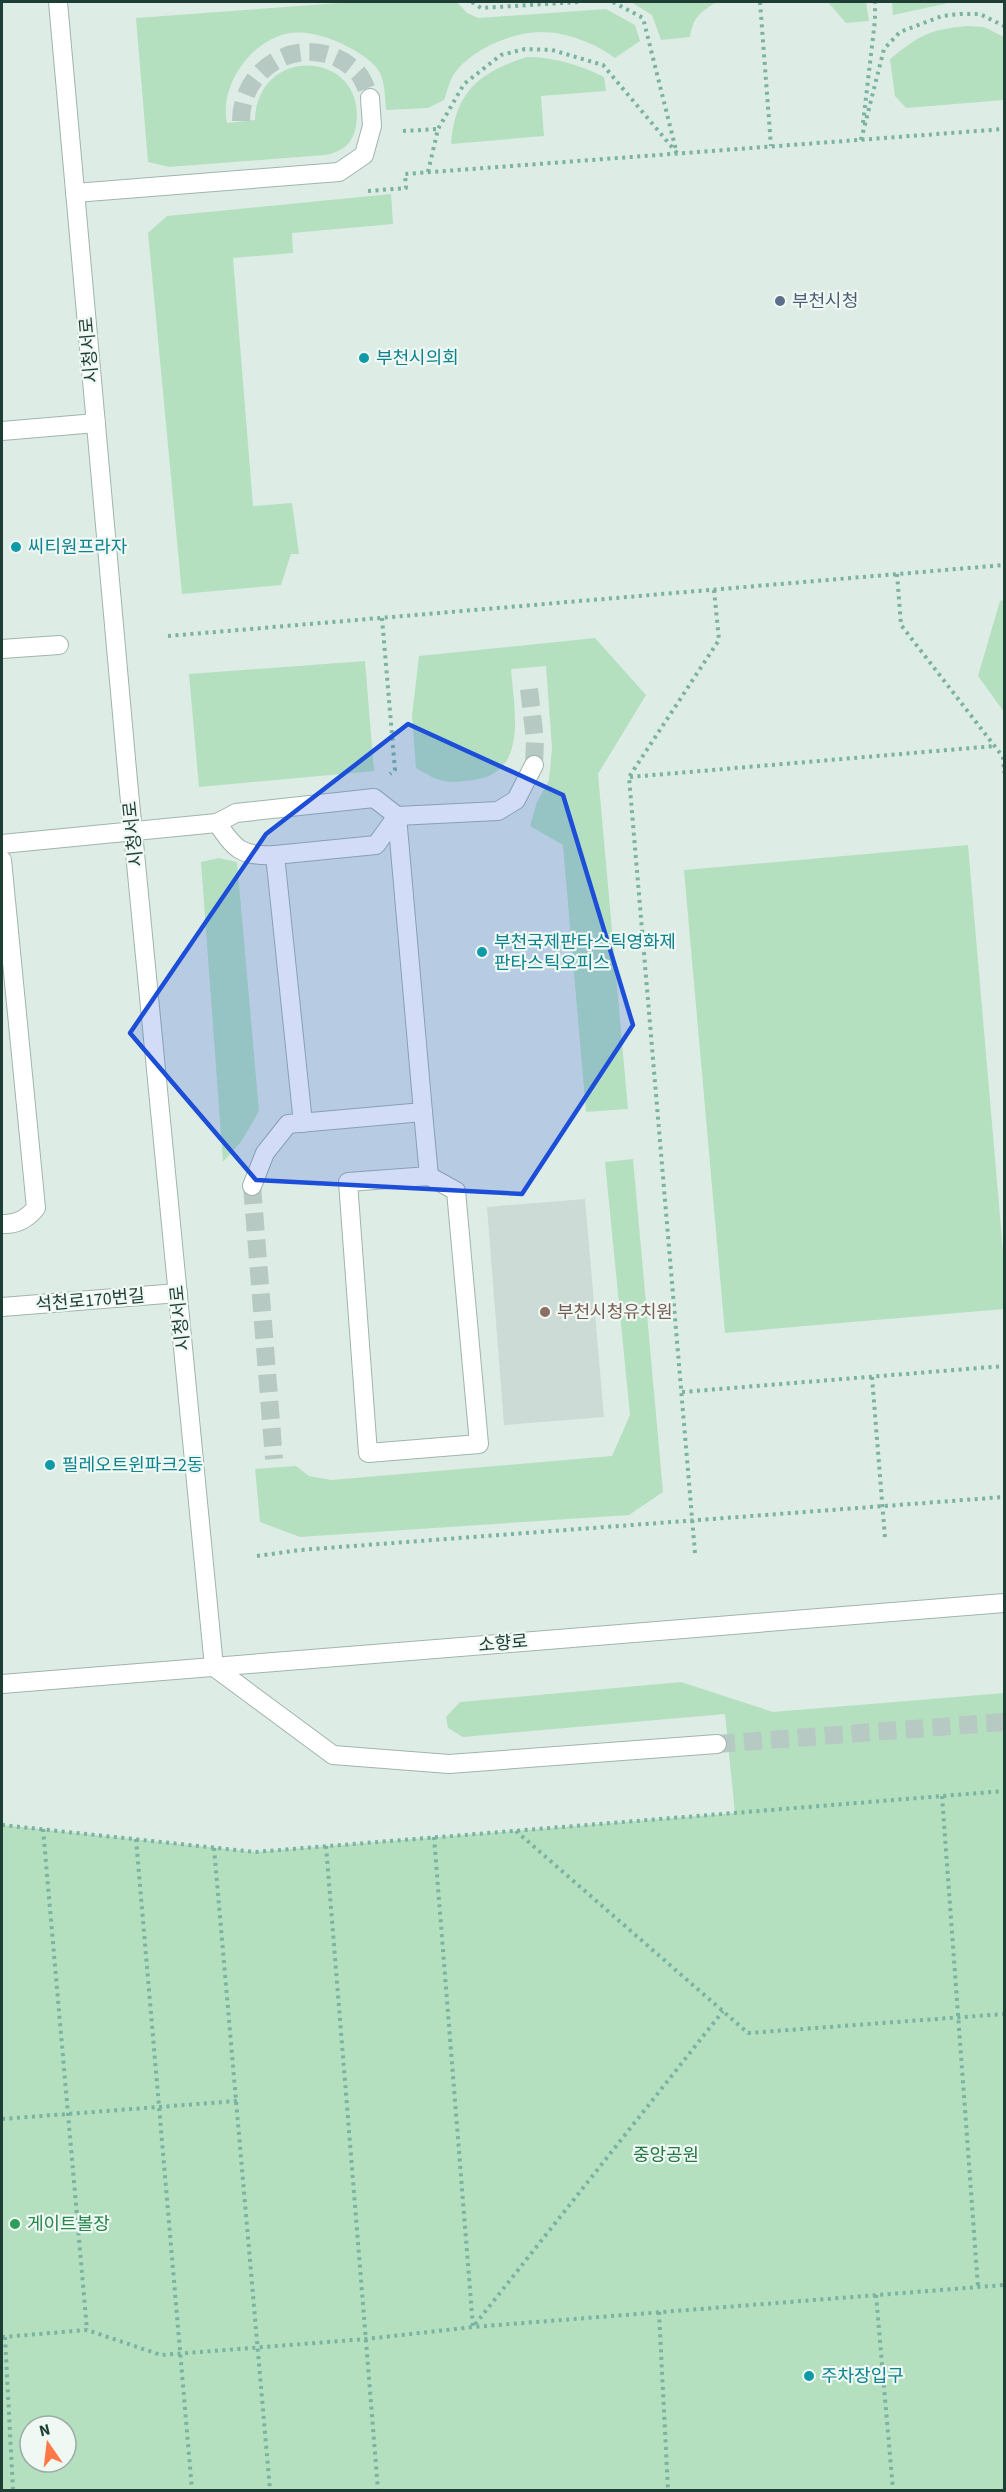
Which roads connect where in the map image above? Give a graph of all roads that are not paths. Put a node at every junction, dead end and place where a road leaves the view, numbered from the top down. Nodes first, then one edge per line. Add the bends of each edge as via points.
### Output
1 (58, 2) edge
2 (370, 98) tunnel mouth
3 (75, 193) junction
4 (96, 423) junction
5 (2, 431) edge
6 (59, 645) dead end
7 (2, 650) edge
8 (534, 765) tunnel mouth
9 (397, 816) junction
10 (217, 823) junction
11 (133, 831) junction
12 (2, 844) edge
13 (275, 855) junction
14 (2, 860) edge
15 (423, 1112) junction
16 (303, 1122) junction
17 (429, 1176) junction
18 (252, 1186) tunnel mouth
19 (2, 1224) edge
20 (177, 1293) junction
21 (2, 1307) edge
22 (1005, 1603) edge
23 (214, 1667) junction
24 (2, 1684) edge
25 (717, 1744) tunnel mouth

1 - 3 street, 시청서로
2 - 3 street via 372,126 364,155 339,172
3 - 4 street, 시청서로
4 - 5 street
4 - 11 street, 시청서로
6 - 7 street
8 - 9 street via 516,800 498,810
9 - 10 street via 374,798 236,813
9 - 13 street via 376,844
9 - 15 street
10 - 11 street
10 - 13 street via 239,848 254,856
11 - 12 street
11 - 20 street, 시청서로
13 - 16 street
14 - 19 street via 36,1208 28,1218
15 - 16 street
15 - 17 street
16 - 18 street via 288,1124 265,1153
17 - 17 street via 456,1191 479,1444 368,1453 348,1182
20 - 21 street, 석천로170번길
20 - 23 street, 시청서로
22 - 23 street, 소향로
23 - 24 street, 소향로
23 - 25 street via 333,1755 449,1764

